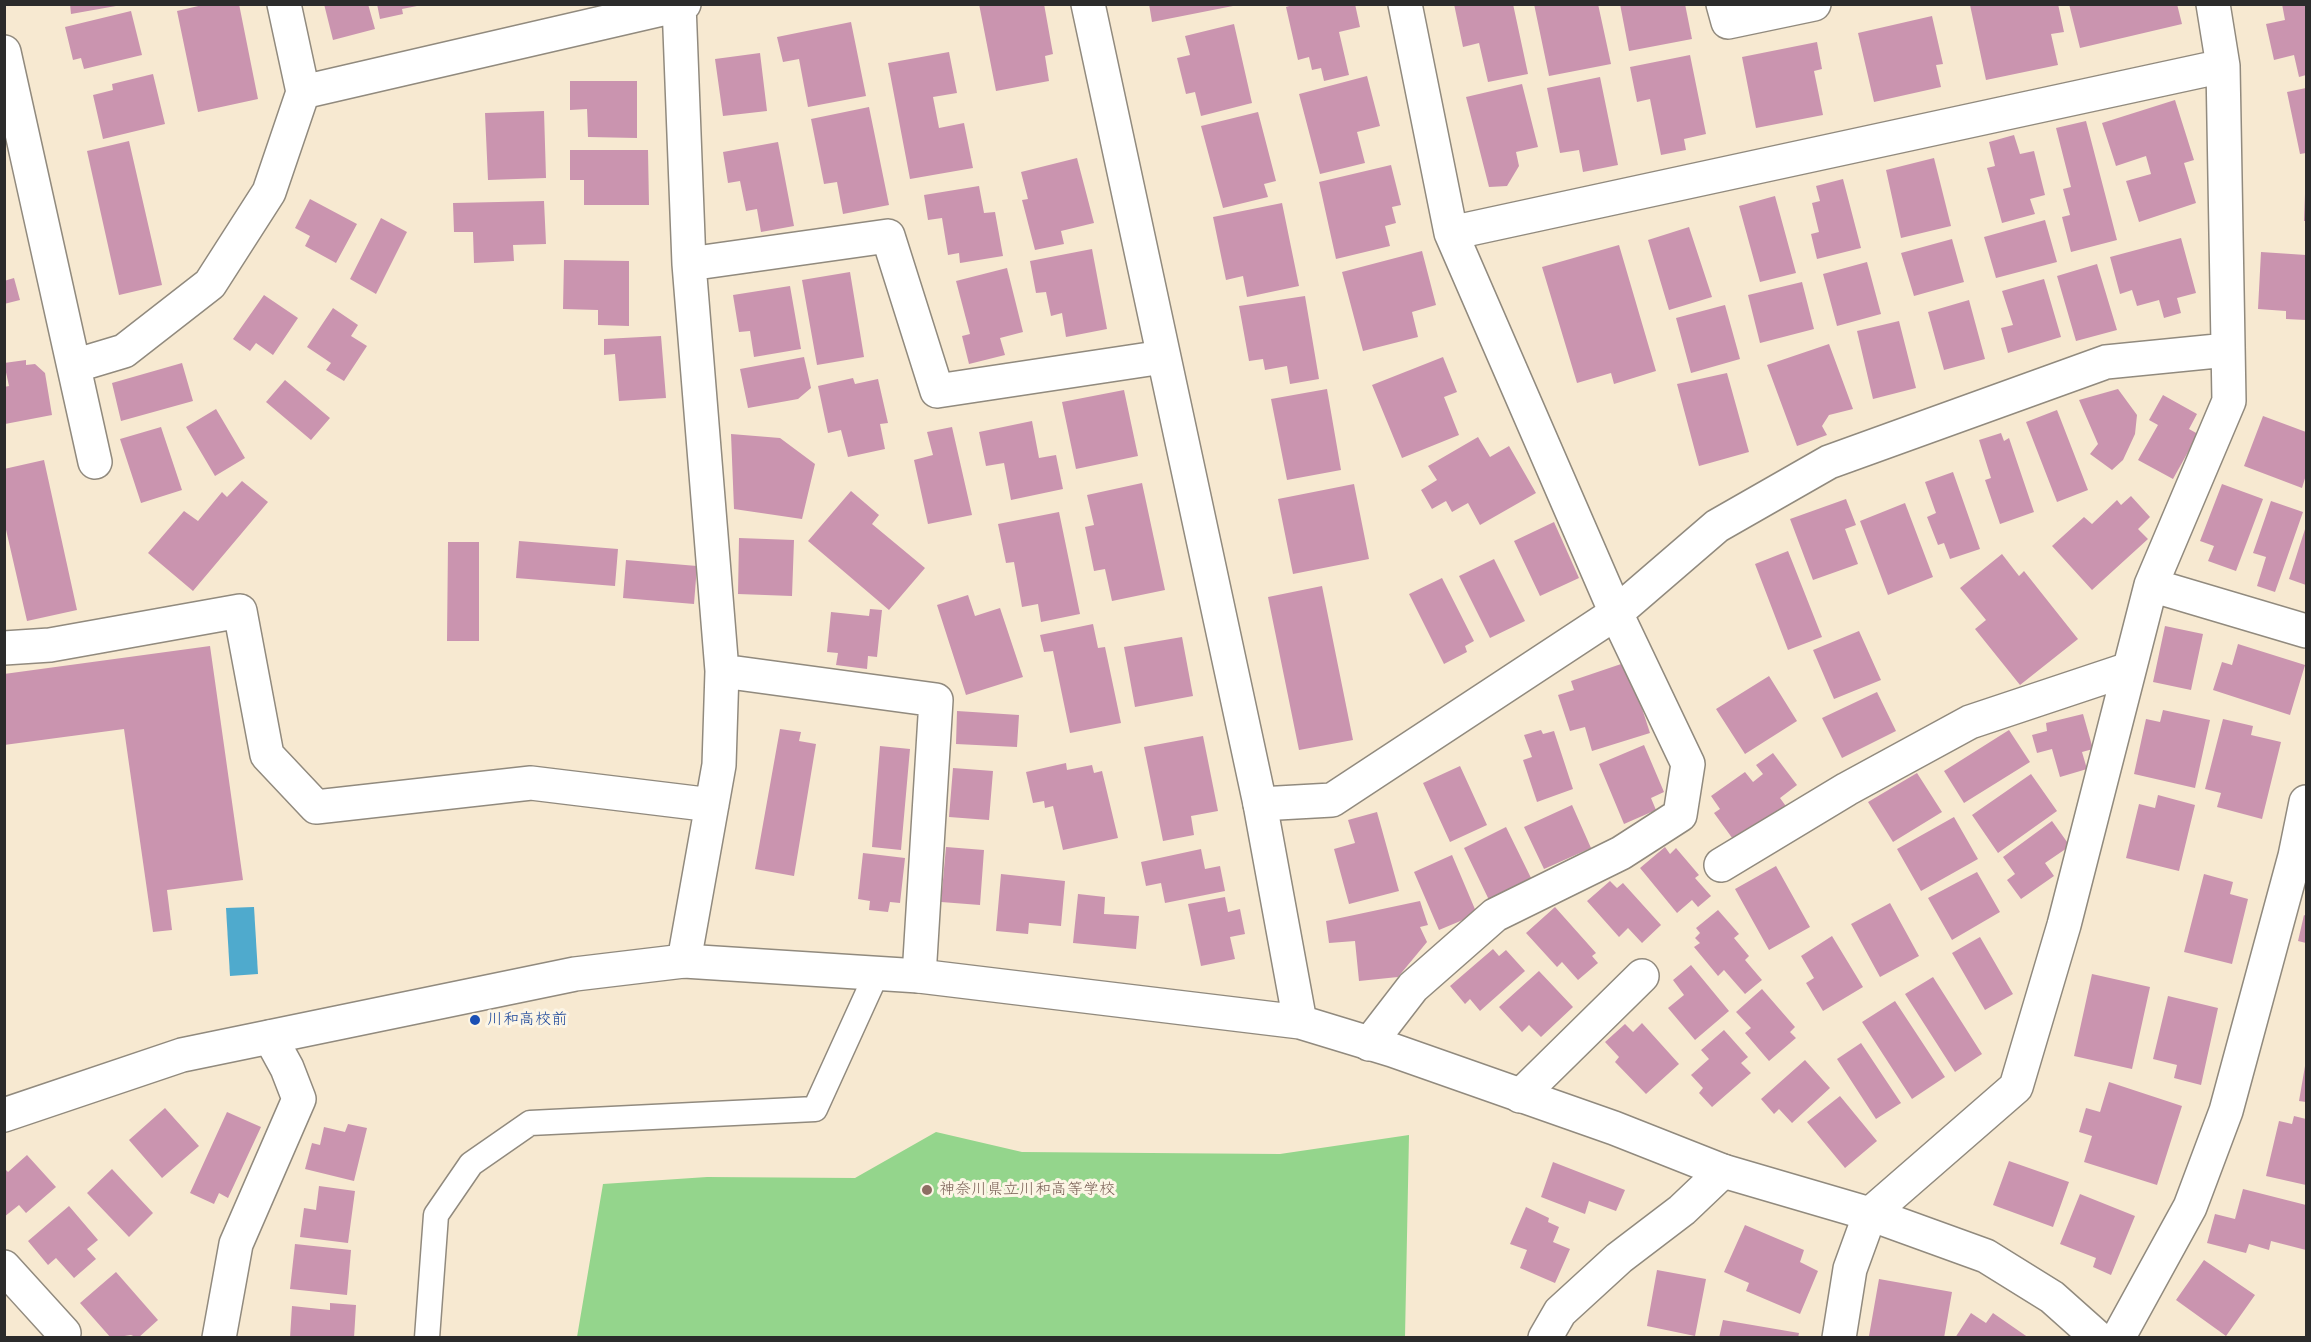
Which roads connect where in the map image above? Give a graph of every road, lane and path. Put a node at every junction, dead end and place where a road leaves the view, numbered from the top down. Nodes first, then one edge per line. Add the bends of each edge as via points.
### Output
1 (284, 4) edge
2 (1088, 4) edge
3 (1405, 4) edge
4 (1723, 4) edge
5 (1814, 4) edge
6 (2213, 4) edge
7 (681, 5) edge
8 (4, 52) edge
9 (2223, 66) junction
10 (303, 92) junction
11 (1451, 234) junction
12 (689, 264) junction
13 (2226, 350) junction
14 (1163, 357) junction
15 (74, 366) junction
16 (95, 462) dead end
17 (2151, 585) junction
18 (1616, 613) junction
19 (2307, 631) edge
20 (4, 648) edge
21 (2129, 669) junction
22 (722, 671) junction
23 (2307, 801) edge
24 (1260, 804) junction
25 (712, 805) junction
26 (1721, 865) dead end
27 (684, 961) junction
28 (876, 975) junction
29 (919, 976) junction
30 (1642, 976) dead end
31 (1300, 1022) junction
32 (270, 1037) junction
33 (1369, 1044) junction
34 (1520, 1096) junction
35 (4, 1115) edge
36 (1723, 1171) junction
37 (1870, 1215) junction
38 (4, 1267) edge
39 (64, 1333) dead end
40 (219, 1338) edge
41 (427, 1338) edge
42 (1545, 1338) edge
43 (1839, 1338) edge
44 (2098, 1338) edge
45 (2118, 1338) edge

1 - 10 street
2 - 14 street
3 - 11 street
4 - 5 street via 1728,22
6 - 9 street
7 - 10 street
7 - 12 street
8 - 15 street
9 - 11 street
9 - 13 street
10 - 15 street via 269,192 210,284 124,351
11 - 18 street
12 - 14 street via 888,236 937,391
12 - 22 street
13 - 17 street via 2229,401
13 - 18 street via 2106,362 1829,462 1717,526
14 - 24 street
15 - 16 street
17 - 19 street
17 - 21 street
18 - 24 street via 1332,800
18 - 33 street via 1688,764 1680,814 1621,853 1495,915 1413,987
20 - 25 street via 50,645 240,611 267,755 316,807 531,783
21 - 26 street via 1970,722 1847,789
21 - 37 street via 2064,926 2016,1087
22 - 25 street via 719,765
22 - 29 street via 936,700
23 - 45 street via 2226,1111 2190,1207
24 - 31 street
25 - 27 street
27 - 28 street
27 - 32 street via 575,974
28 - 29 street
28 - 41 lane via 816,1109 530,1123 471,1164 436,1215
29 - 31 street
30 - 34 street
31 - 33 street
32 - 35 street via 182,1055
32 - 40 street via 299,1099 236,1244
33 - 34 street
34 - 36 street
36 - 37 street
36 - 42 street via 1560,1312
37 - 43 street via 1850,1269
37 - 44 street via 1986,1256 2052,1297
38 - 39 street

